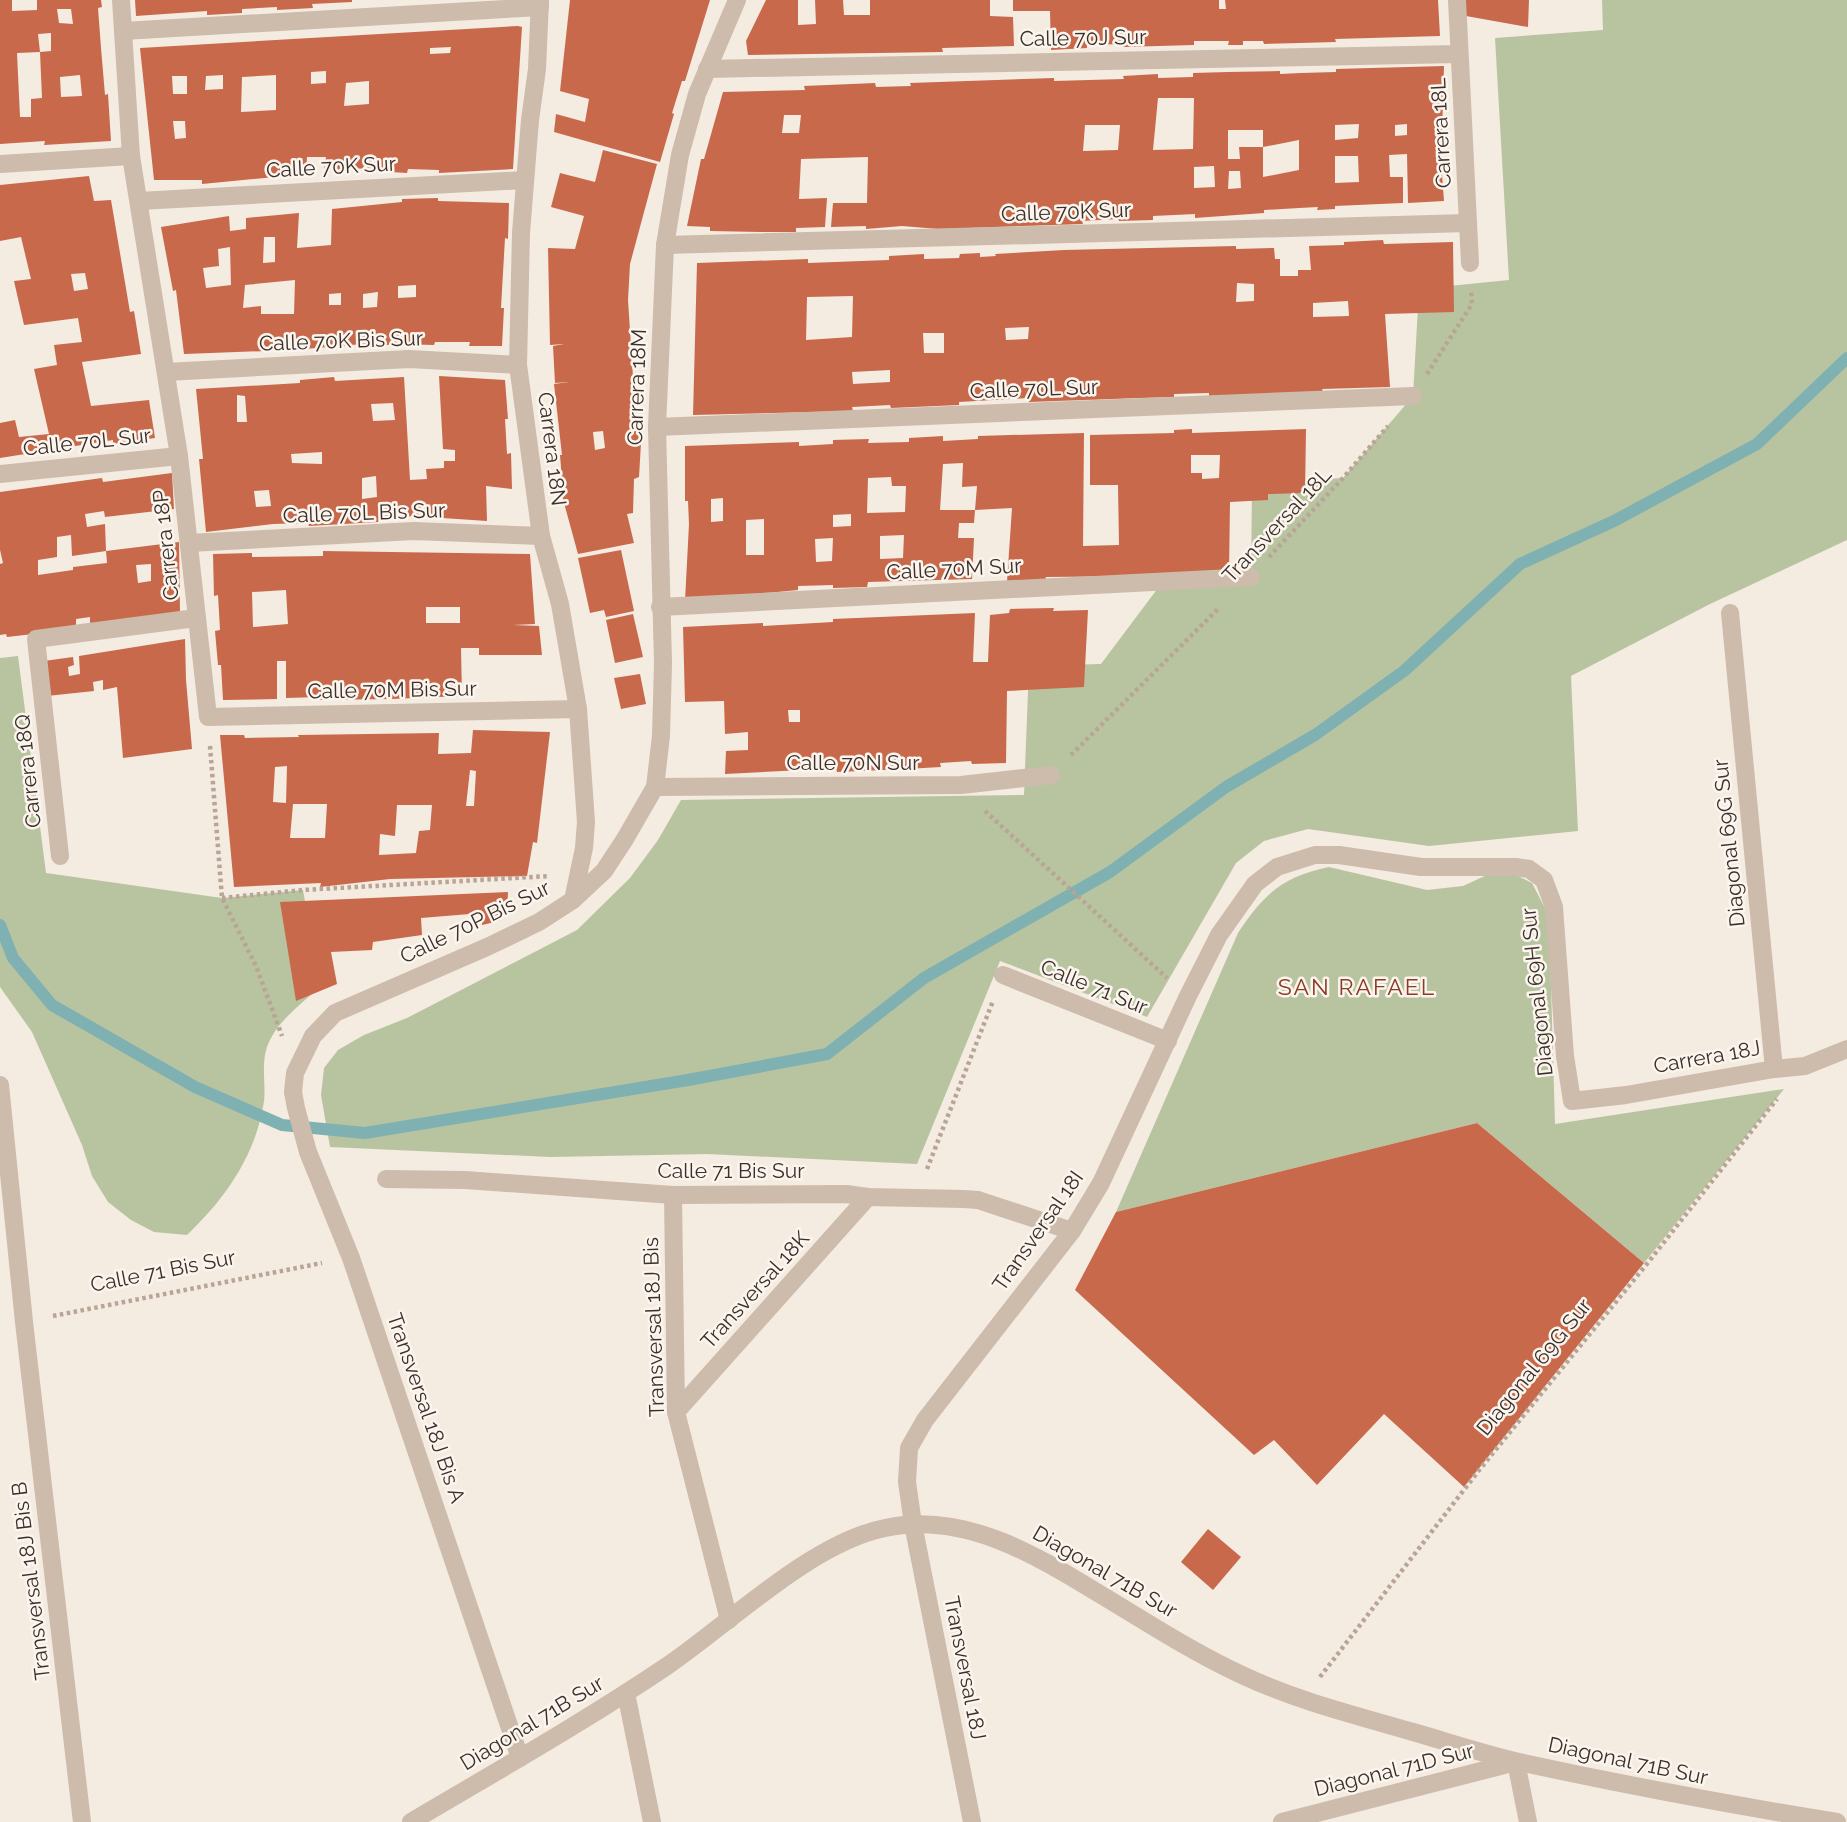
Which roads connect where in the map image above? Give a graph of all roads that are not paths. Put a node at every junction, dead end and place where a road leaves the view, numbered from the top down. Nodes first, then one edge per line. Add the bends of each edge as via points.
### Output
1 (121, 0) edge
2 (737, 0) edge
3 (1457, 0) edge
4 (540, 4) edge
5 (123, 31) junction
6 (1460, 54) junction
7 (707, 69) junction
8 (131, 156) junction
9 (0, 164) edge
10 (524, 180) junction
11 (139, 201) junction
12 (1468, 223) junction
13 (665, 245) junction
14 (1470, 263) road end
15 (518, 365) junction
16 (166, 372) junction
17 (1413, 396) road end
18 (657, 426) junction
19 (180, 456) junction
20 (0, 474) edge
21 (541, 536) junction
22 (189, 543) junction
23 (1251, 577) road end
24 (660, 607) junction
25 (1730, 613) dead end
26 (196, 618) junction
27 (578, 709) junction
28 (208, 717) joint
29 (1051, 775) road end
30 (654, 787) junction
31 (60, 856) dead end
32 (1544, 880) joint
33 (573, 900) junction
34 (1003, 975) road end
35 (1168, 1041) junction
36 (1847, 1049) edge
37 (1774, 1069) junction
38 (295, 1073) joint
39 (0, 1084) edge
40 (1572, 1101) joint
41 (386, 1178) dead end
42 (673, 1195) junction
43 (868, 1197) junction
44 (1072, 1231) junction
45 (19, 1260) junction
46 (0, 1263) edge
47 (676, 1412) junction
48 (913, 1524) junction
49 (729, 1620) junction
50 (626, 1693) junction
51 (520, 1758) junction
52 (1516, 1762) junction
53 (82, 1822) edge
54 (411, 1822) edge
55 (652, 1822) edge
56 (972, 1822) edge
57 (1282, 1822) edge
58 (1528, 1822) edge
59 (1837, 1822) edge

1 - 5 street, Carrera 18P
2 - 7 street, Carrera 18M
3 - 6 street, Carrera 18L
4 - 5 street
4 - 10 street, Carrera 18N
5 - 8 street, Carrera 18P
6 - 7 street, Calle 70J Sur
6 - 12 street, Carrera 18L
7 - 13 street, Carrera 18M via 680,155
8 - 9 street
8 - 11 street, Carrera 18P
10 - 11 street, Calle 70K Sur
10 - 15 street, Carrera 18N
11 - 16 street, Carrera 18P
12 - 13 street, Calle 70K Sur
12 - 14 street, Carrera 18L
13 - 18 street, Carrera 18M
15 - 16 street, Calle 70K Bis Sur via 409,359
15 - 21 street, Carrera 18N
16 - 19 street, Carrera 18P
17 - 18 street, Calle 70L Sur
18 - 24 street, Carrera 18M
19 - 20 street, Calle 70L Sur
19 - 22 street, Carrera 18P
21 - 22 street, Calle 70L Bis Sur via 414,531
21 - 27 street, Carrera 18N via 560,604
22 - 26 street, Carrera 18P
23 - 24 street, Calle 70M Sur
24 - 30 street, Carrera 18M via 661,736
25 - 37 street, Diagonal 69G Sur
26 - 28 street, Carrera 18P
26 - 31 street, Carrera 18Q via 36,639
27 - 28 street, Calle 70M Bis Sur
27 - 33 street, Carrera 18N via 586,822
29 - 30 street, Calle 70N Sur via 961,785
30 - 33 street, Calle 70P Bis Sur via 604,871
32 - 35 street, Transversal 18I via 1529,869 1516,867 1421,867 1339,855 1314,855 1277,867 1255,884 1219,935
32 - 40 street, Diagonal 69H Sur via 1554,907
33 - 38 street, Calle 70P Bis Sur via 487,947 335,1013 313,1036
34 - 35 street, Calle 71 Sur
35 - 44 street, Transversal 18I via 1101,1183
36 - 37 street, Carrera 18J via 1805,1066
37 - 40 street, Carrera 18J
38 - 51 street, Transversal 18J Bis A via 293,1092 308,1152 351,1258
39 - 45 street, Transversal 18J Bis B
41 - 42 street, Calle 71 Bis Sur
42 - 43 street, Calle 71 Bis Sur
42 - 47 street, Transversal 18J Bis
43 - 44 street, Calle 71 Bis Sur via 978,1200
43 - 47 street, Transversal 18K
44 - 48 street, Transversal 18I via 925,1420 909,1448 907,1482
45 - 46 street
45 - 53 street, Transversal 18J Bis B
47 - 49 street, Transversal 18J Bis
48 - 49 street, Diagonal 71B Sur via 883,1528 821,1555
48 - 52 street, Diagonal 71B Sur via 953,1527 1031,1553 1239,1674 1304,1701
48 - 56 street, Transversal 18J
49 - 50 street, Diagonal 71B Sur
50 - 51 street, Diagonal 71B Sur
50 - 55 street
51 - 54 street, Diagonal 71B Sur
52 - 57 street, Diagonal 71D Sur
52 - 58 street
52 - 59 street, Diagonal 71B Sur via 1727,1805

